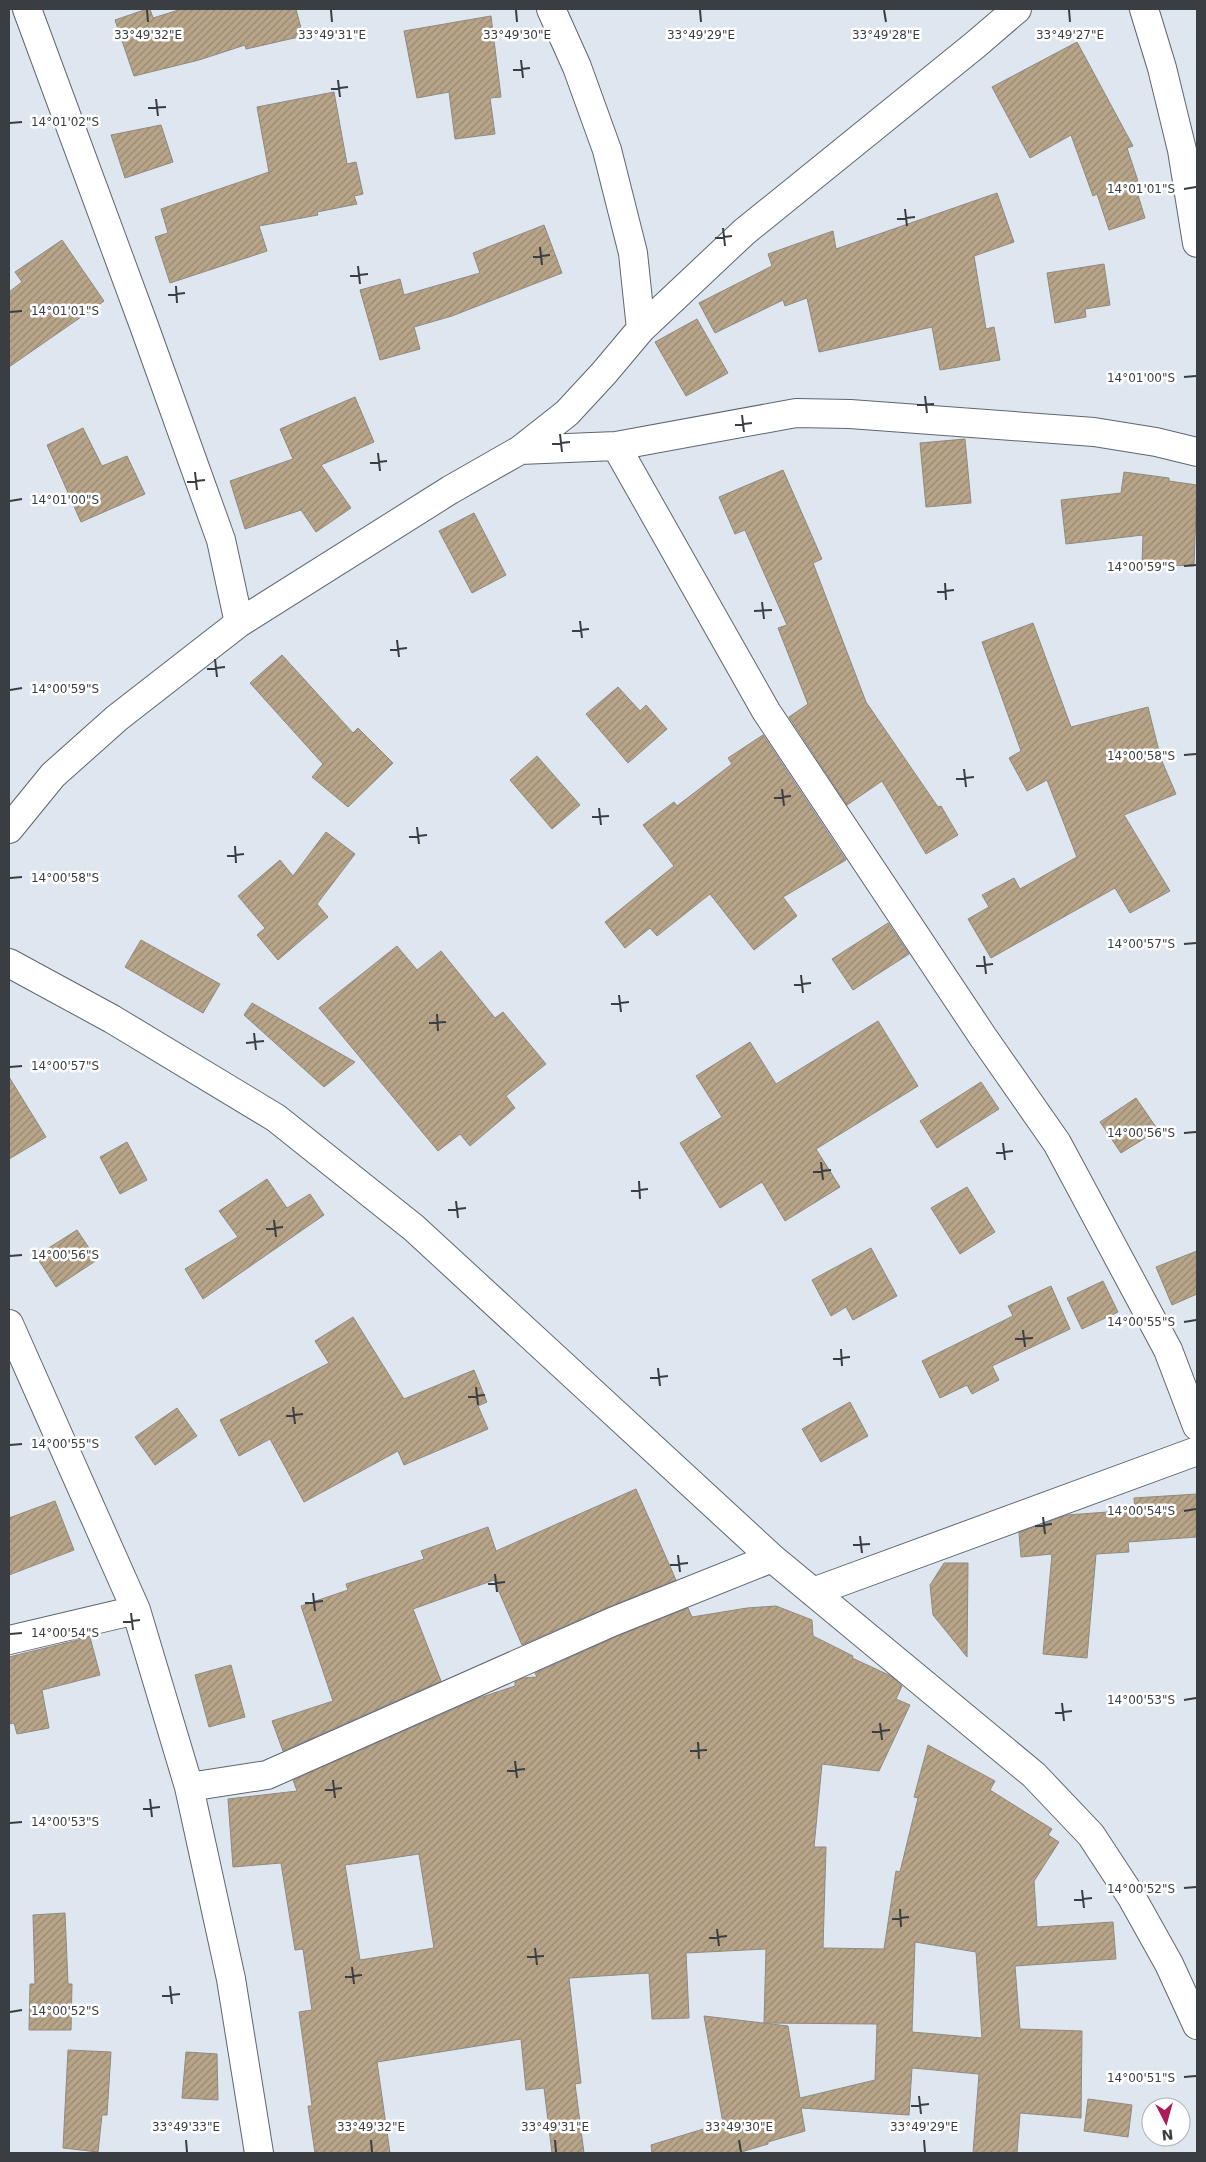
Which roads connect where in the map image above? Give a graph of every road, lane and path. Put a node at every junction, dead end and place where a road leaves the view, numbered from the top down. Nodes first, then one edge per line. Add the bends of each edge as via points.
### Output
1 (27, 9) edge
2 (551, 9) edge
3 (1017, 9) edge
4 (1144, 9) edge
5 (1197, 243) edge
6 (641, 330) junction
7 (616, 446) junction
8 (520, 450) junction
9 (1197, 452) edge
10 (239, 623) junction
11 (9, 829) edge
12 (9, 963) edge
13 (9, 1324) edge
14 (1197, 1426) edge
15 (1197, 1451) edge
16 (772, 1558) junction
17 (813, 1592) junction
18 (136, 1610) junction
19 (9, 1640) edge
20 (189, 1787) junction
21 (1197, 2025) edge
22 (259, 2153) edge

1 - 10 street via 221,540
2 - 6 street via 577,67 607,150 633,253
3 - 6 street via 744,232
4 - 5 street via 1182,150
6 - 8 street via 567,413
7 - 8 street
7 - 9 street via 796,413 832,413 1094,432
7 - 14 street via 766,711 1057,1143 1168,1350
8 - 10 street via 450,490
10 - 11 street via 117,718 54,775
12 - 16 street via 112,1019 276,1118 414,1228
13 - 18 street
15 - 17 street
16 - 17 street
16 - 20 street via 612,1622 268,1775
17 - 21 street via 1034,1774 1091,1835 1131,1896 1169,1964
18 - 19 street
18 - 20 street
20 - 22 street via 230,1979

